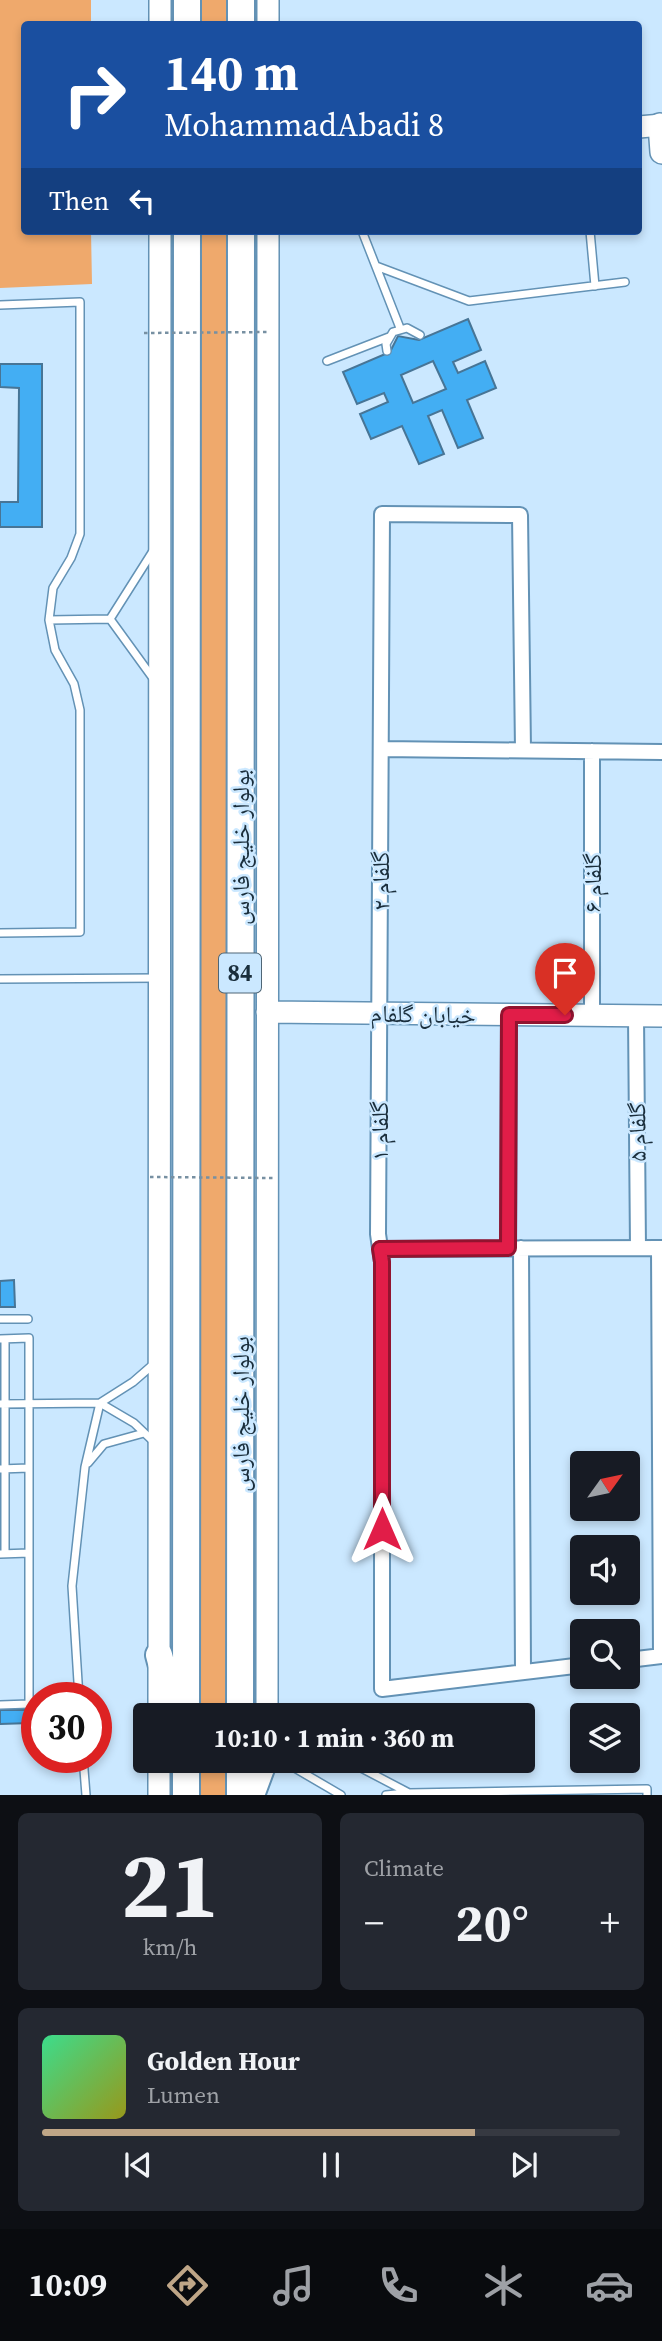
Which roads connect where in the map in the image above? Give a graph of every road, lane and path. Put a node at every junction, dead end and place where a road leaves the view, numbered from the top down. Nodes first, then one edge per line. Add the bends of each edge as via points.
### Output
1 (160, 0) edge
2 (187, 0) edge
3 (268, 0) edge
4 (160, 21) edge
5 (187, 21) edge
6 (268, 21) edge
7 (656, 125) edge
8 (662, 152) edge
9 (160, 235) edge
10 (187, 235) edge
11 (241, 235) edge
12 (268, 235) edge
13 (364, 235) edge
14 (590, 235) edge
15 (376, 266) junction
16 (625, 282) dead end
17 (595, 286) junction
18 (0, 305) edge
19 (241, 309) junction
20 (268, 309) junction
21 (400, 328) junction
22 (268, 332) junction
23 (144, 333) dead end
24 (420, 335) dead end
25 (389, 337) junction
26 (387, 351) dead end
27 (327, 361) dead end
28 (160, 541) junction
29 (110, 619) junction
30 (49, 620) junction
31 (160, 687) junction
32 (381, 749) junction
33 (523, 750) junction
34 (592, 751) junction
35 (662, 752) edge
36 (0, 933) edge
37 (159, 978) junction
38 (0, 979) edge
39 (267, 1012) junction
40 (380, 1013) junction
41 (509, 1015) junction
42 (592, 1016) junction
43 (636, 1016) junction
44 (662, 1016) edge
45 (150, 1177) dead end
46 (274, 1178) dead end
47 (514, 1248) junction
48 (638, 1248) junction
49 (661, 1248) edge
50 (380, 1249) junction
51 (0, 1319) edge
52 (29, 1319) dead end
53 (2, 1339) edge
54 (159, 1359) junction
55 (100, 1403) junction
56 (3, 1404) edge
57 (29, 1404) junction
58 (151, 1440) junction
59 (85, 1466) junction
60 (29, 1468) junction
61 (3, 1469) edge
62 (29, 1553) junction
63 (3, 1554) edge
64 (159, 1655) junction
65 (661, 1656) edge
66 (640, 1659) edge
67 (570, 1667) edge
68 (523, 1672) junction
69 (240, 1676) junction
70 (78, 1682) edge
71 (159, 1703) edge
72 (173, 1703) edge
73 (186, 1703) edge
74 (240, 1703) edge
75 (251, 1703) edge
76 (267, 1703) edge
77 (0, 1704) edge
78 (84, 1773) edge
79 (159, 1773) edge
80 (186, 1773) edge
81 (240, 1773) edge
82 (260, 1773) edge
83 (266, 1773) edge
84 (303, 1773) edge
85 (370, 1773) edge
86 (647, 1792) edge
87 (515, 1793) edge
88 (409, 1794) edge
89 (86, 1795) edge
90 (159, 1795) edge
91 (186, 1795) edge
92 (240, 1795) edge
93 (251, 1795) edge
94 (267, 1795) edge
95 (341, 1795) edge
96 (386, 1795) edge

1 - 4 street
2 - 5 highway
3 - 6 street
7 - 8 main road
9 - 28 street
10 - 73 highway, 84
11 - 19 highway, بولوار خلیج فارس / 84
12 - 20 street
13 - 15 lane
14 - 17 lane
15 - 17 lane via 469,301
15 - 21 lane
16 - 17 lane
18 - 30 lane via 80,302 80,534 53,588
19 - 20 street
19 - 69 highway, بولوار خلیج فارس / 84
20 - 22 street
21 - 24 lane
21 - 25 lane
22 - 23 path, bridge
22 - 39 street
25 - 26 lane
25 - 27 lane
28 - 29 lane
28 - 31 street
29 - 30 lane
29 - 31 lane
30 - 36 lane via 55,650 74,684 80,710 80,932
31 - 37 street
32 - 33 street
32 - 33 street, گلفام ۲ via 382,514 520,515
32 - 40 street, گلفام ۲
33 - 34 street
34 - 35 street
34 - 42 street, گلفام ۶
37 - 38 lane
37 - 54 street
39 - 40 street, خیابان گلفام
39 - 76 street
40 - 41 street, خیابان گلفام
40 - 50 street, گلفام ۱
41 - 42 street, خیابان گلفام
41 - 47 street
42 - 43 street, خیابان گلفام
43 - 44 street, خیابان گلفام
43 - 48 street, گلفام ۵
45 - 46 path, bridge
47 - 48 street
47 - 50 street
47 - 68 street
48 - 49 street
49 - 65 street
50 - 68 street, گلفام ۱ via 382,1689
51 - 52 lane
53 - 56 lane
53 - 57 lane via 29,1338
54 - 55 lane
54 - 58 street
55 - 57 lane
55 - 58 lane via 134,1423
55 - 59 lane
56 - 57 lane
56 - 61 lane
57 - 60 lane
58 - 59 lane via 104,1444
58 - 64 street
59 - 70 lane via 72,1586
60 - 61 lane
60 - 62 lane
61 - 63 lane
62 - 63 lane
62 - 77 lane via 29,1704
64 - 71 street
64 - 72 highway
65 - 66 street
67 - 68 street
69 - 74 highway, بولوار خلیج فارس / 84
69 - 75 highway
78 - 89 lane
79 - 90 street
80 - 91 highway
81 - 92 highway
82 - 93 highway
83 - 94 street
84 - 95 lane
85 - 88 lane
86 - 87 lane
87 - 88 lane
88 - 96 lane

